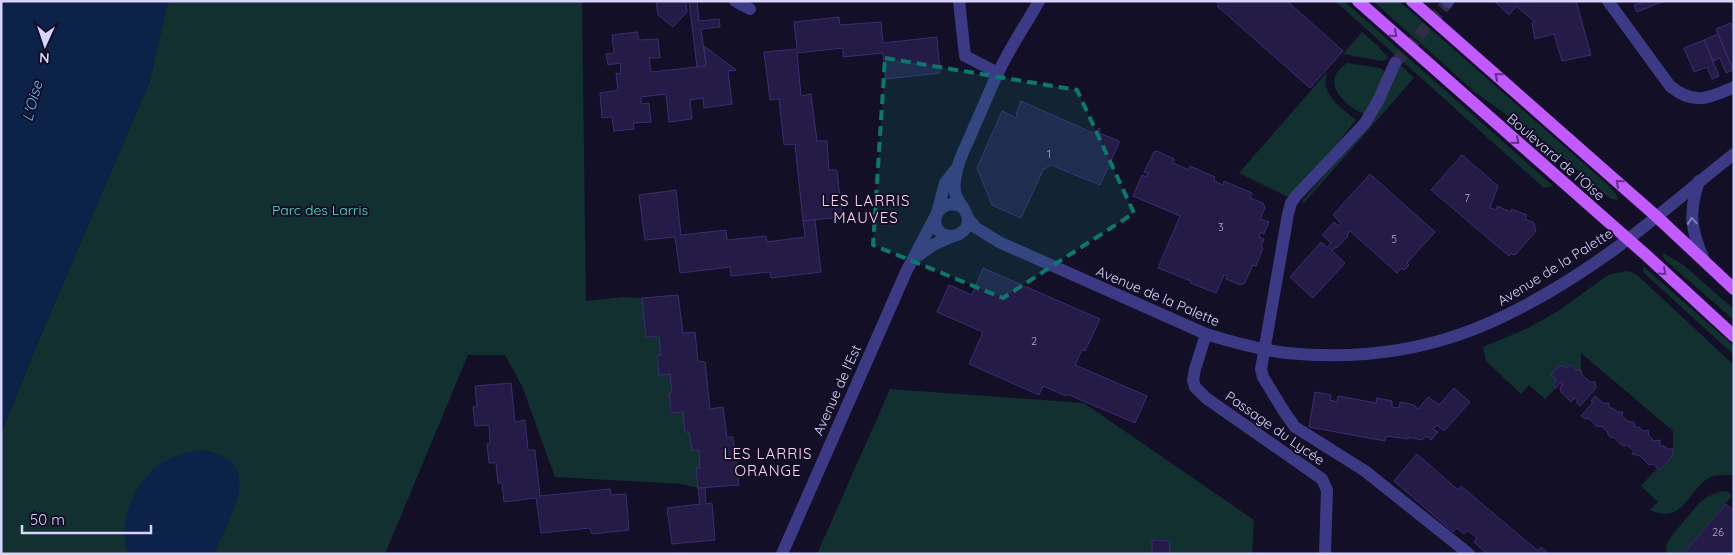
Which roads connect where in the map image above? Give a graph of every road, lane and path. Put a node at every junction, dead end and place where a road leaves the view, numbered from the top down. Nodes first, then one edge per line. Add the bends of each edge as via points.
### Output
1 (735, 1) edge
2 (959, 1) edge
3 (1039, 1) edge
4 (1358, 1) edge
5 (1412, 1) edge
6 (1608, 1) edge
7 (750, 9) dead end
8 (1395, 63) tunnel mouth
9 (998, 74) junction
10 (1734, 87) edge
11 (1734, 154) edge
12 (957, 167) junction
13 (1699, 181) junction
14 (965, 213) junction
15 (936, 215) junction
16 (1656, 216) junction
17 (956, 235) junction
18 (1627, 239) junction
19 (999, 242) junction
20 (1704, 260) junction
21 (909, 266) junction
22 (1734, 289) edge
23 (1206, 334) junction
24 (1734, 336) edge
25 (1264, 349) junction
26 (782, 554) edge
27 (1325, 554) edge
28 (1469, 554) edge

1 - 7 street
2 - 9 street via 965,56
3 - 9 street, Avenue de l'Est
4 -> 18 main road, Boulevard de l'Oise
16 -> 5 main road, Boulevard de l'Oise
6 - 10 street via 1677,92 1685,97 1705,98
8 - 25 street via 1368,117 1291,204
9 - 12 street, Avenue de l'Est
11 - 13 street, Avenue de la Palette
12 - 14 street, Avenue de l'Est via 955,192
12 - 15 street, Avenue de l'Est via 945,183
13 - 16 street, Avenue de la Palette
20 -> 13 street via 1691,216
14 - 15 street via 958,205 948,204
14 - 17 street via 965,229
14 - 19 street, Avenue de la Palette via 975,227
15 - 17 street via 939,231
15 - 21 street, Avenue de l'Est
16 - 18 street, Avenue de la Palette
16 - 20 main road, Boulevard de l'Oise
17 - 19 street, Avenue de la Palette via 967,234
17 - 21 street, Avenue de l'Est via 933,244
18 -> 24 main road, Boulevard de l'Oise
18 - 25 street, Avenue de la Palette via 1527,306 1492,323 1425,346 1356,355 1312,355
19 - 23 street, Avenue de la Palette
20 - 22 main road, Boulevard de l'Oise
21 - 26 street, Avenue de l'Est
23 - 25 street, Avenue de la Palette
23 - 27 street, Passage du Lycée via 1193,375 1195,387 1322,479 1327,490
25 - 28 street via 1262,374 1295,426 1365,471

